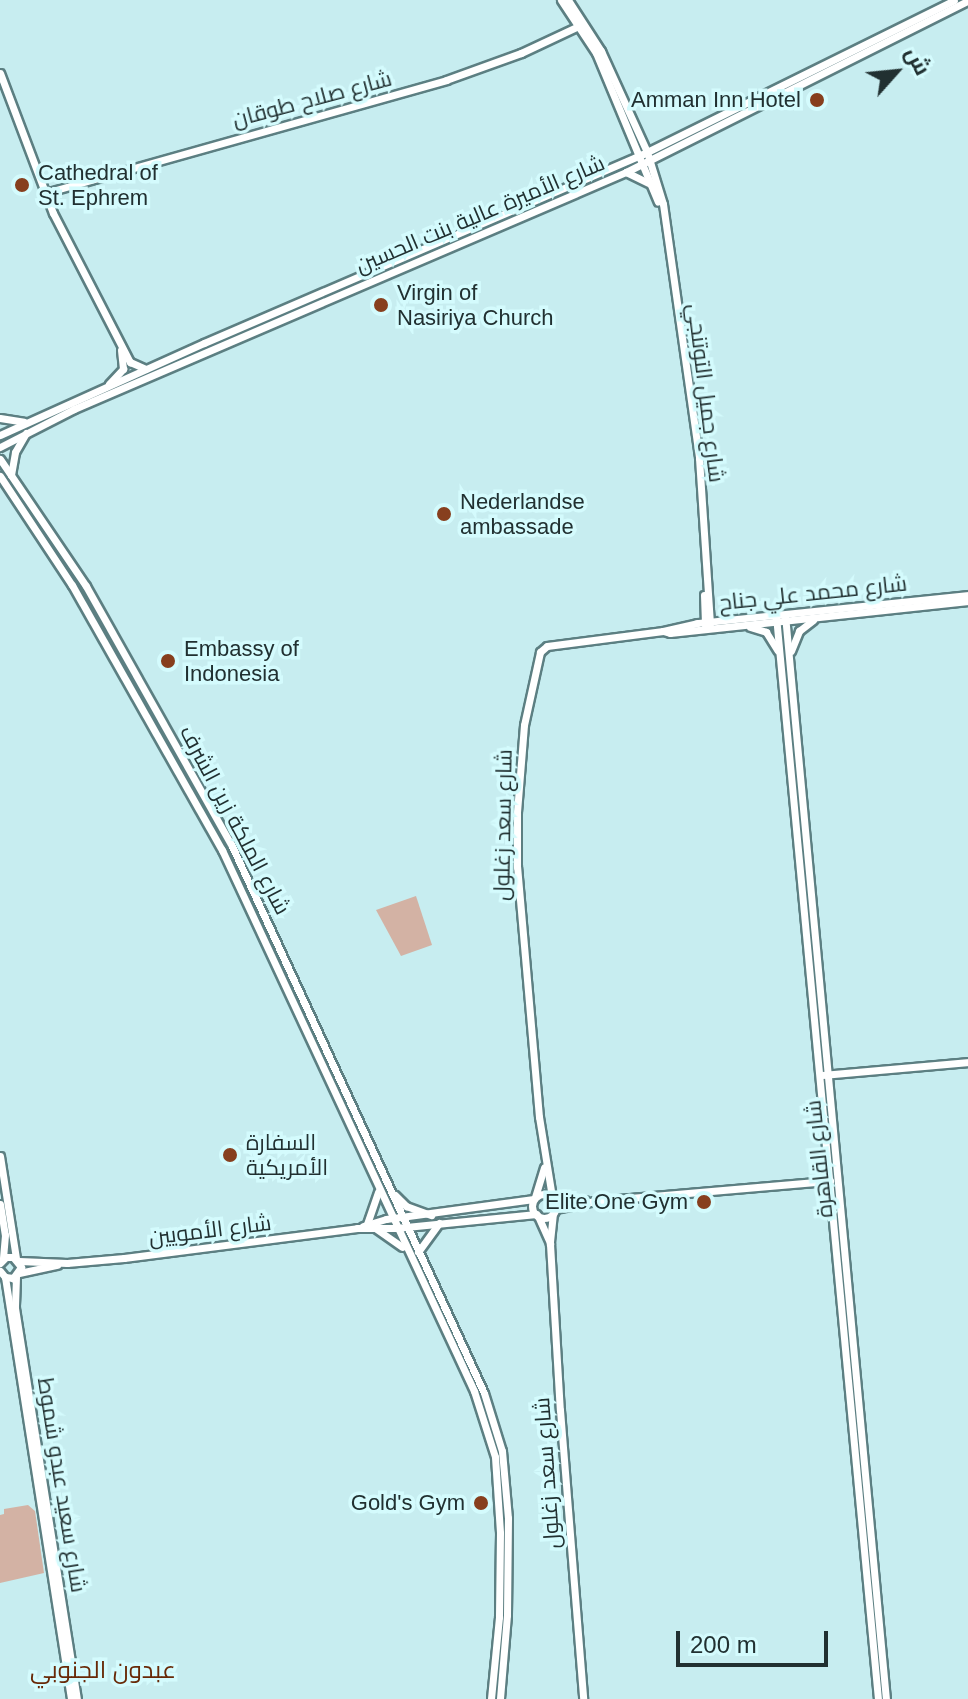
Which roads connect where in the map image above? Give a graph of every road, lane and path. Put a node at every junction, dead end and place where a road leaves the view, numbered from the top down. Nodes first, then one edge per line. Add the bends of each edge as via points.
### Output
1 (561, 0) edge
2 (568, 0) edge
3 (952, 0) edge
4 (968, 3) edge
5 (923, 19) junction
6 (580, 25) junction
7 (0, 73) edge
8 (646, 158) junction
9 (626, 172) junction
10 (651, 184) junction
11 (45, 193) junction
12 (663, 210) junction
13 (208, 341) junction
14 (120, 344) junction
15 (211, 350) junction
16 (146, 369) junction
17 (107, 386) junction
18 (0, 418) edge
19 (26, 422) junction
20 (27, 432) junction
21 (0, 435) edge
22 (0, 447) edge
23 (0, 459) edge
24 (4, 478) edge
25 (968, 595) edge
26 (968, 601) edge
27 (826, 616) junction
28 (781, 618) junction
29 (707, 625) junction
30 (744, 625) junction
31 (785, 655) junction
32 (524, 725) joint
33 (968, 1062) edge
34 (825, 1075) junction
35 (0, 1156) edge
36 (544, 1164) junction
37 (830, 1181) junction
38 (388, 1186) junction
39 (378, 1189) junction
40 (535, 1198) junction
41 (553, 1198) junction
42 (595, 1201) junction
43 (0, 1204) edge
44 (554, 1211) junction
45 (431, 1215) junction
46 (537, 1215) junction
47 (402, 1218) junction
48 (391, 1219) junction
49 (439, 1223) junction
50 (367, 1224) junction
51 (406, 1226) junction
52 (357, 1228) junction
53 (375, 1228) junction
54 (396, 1228) junction
55 (550, 1244) junction
56 (408, 1252) junction
57 (418, 1252) junction
58 (18, 1260) junction
59 (1, 1262) edge
60 (67, 1263) junction
61 (2, 1275) edge
62 (17, 1275) junction
63 (71, 1699) edge
64 (77, 1699) edge
65 (491, 1699) edge
66 (500, 1699) edge
67 (583, 1699) edge
68 (878, 1699) edge
69 (886, 1699) edge

1 - 6 main road
2 - 6 main road
3 - 5 main road, شارع الأميرة عالية بنت الحسين
4 - 5 main road, شارع الأميرة عالية بنت الحسين
5 - 8 main road, شارع الأميرة عالية بنت الحسين
6 - 8 main road
6 - 11 main road, شارع صلاح طوقان via 446,80
7 - 11 main road
8 - 9 main road, شارع الأميرة عالية بنت الحسين
8 - 10 main road, شارع جميل التوتنجي
8 - 12 main road, شارع جميل التوتنجي
8 - 13 main road, شارع الأميرة عالية بنت الحسين
9 - 10 main road
9 - 15 main road, شارع الأميرة عالية بنت الحسين
10 - 12 main road, شارع جميل التوتنجي
11 - 14 main road
12 - 29 main road, شارع جميل التوتنجي via 699,458
13 - 15 main road
13 - 16 main road, شارع الأميرة عالية بنت الحسين
14 - 16 main road via 131,364
14 - 17 main road via 123,369
15 - 20 main road, شارع الأميرة عالية بنت الحسين
16 - 17 main road, شارع الأميرة عالية بنت الحسين
17 - 19 main road, شارع الأميرة عالية بنت الحسين
18 - 19 main road
19 - 21 main road, شارع الأميرة عالية بنت الحسين
20 - 22 main road, شارع الأميرة عالية بنت الحسين
20 - 24 main road
23 - 24 main road, شارع الملكة زين الشرف
24 - 38 main road, شارع الملكة زين الشرف via 79,575 223,829
24 - 39 main road, شارع الملكة زين الشرف via 92,619 220,845
25 - 28 main road, شارع محمد علي جناح
26 - 27 main road, شارع محمد علي جناح
27 - 28 main road, شارع محمد علي جناح
27 - 31 main road via 802,627
28 - 29 main road, شارع محمد علي جناح
28 - 30 main road, شارع محمد علي جناح
28 - 31 main road, شارع القاهرة
29 - 30 main road, شارع محمد علي جناح
29 - 32 main road, شارع محمد علي جناح via 542,649
30 - 31 main road via 766,632
31 - 34 main road, شارع القاهرة
32 - 36 main road, شارع سعد زغلول via 517,867
33 - 34 main road
34 - 37 main road, شارع القاهرة
34 - 69 main road, شارع القاهرة
35 - 58 main road, شارع سعيد عبدو شموط
36 - 40 main road, شارع سعد زغلول
36 - 41 main road, شارع سعد زغلول
37 - 42 main road
37 - 68 main road, شارع القاهرة
38 - 45 main road via 406,1206
38 - 47 main road, شارع الملكة زين الشرف
39 - 48 main road, شارع الملكة زين الشرف
39 - 50 main road
40 - 41 main road
40 - 45 main road, شارع الأمويين
40 - 46 main road via 532,1207
41 - 42 main road
41 - 44 main road
42 - 44 main road
43 - 59 main road
44 - 46 main road via 544,1218
44 - 55 main road, شارع سعد زغلول
45 - 47 main road, شارع الأمويين
46 - 49 main road, شارع الأمويين
46 - 55 main road, شارع سعد زغلول
47 - 48 main road, شارع الأمويين
47 - 51 main road, شارع الملكة زين الشرف
48 - 50 main road, شارع الأمويين
48 - 54 main road, شارع الملكة زين الشرف
49 - 51 main road, شارع الأمويين
49 - 57 main road
50 - 52 main road, شارع الأمويين
51 - 54 main road, شارع الأمويين
51 - 57 main road, شارع الملكة زين الشرف
52 - 53 main road, شارع الأمويين
52 - 60 main road, شارع الأمويين
53 - 54 main road, شارع الأمويين
53 - 56 main road
54 - 56 main road, شارع الملكة زين الشرف
55 - 67 main road, شارع سعد زغلول
56 - 65 main road, شارع الملكة زين الشرف via 474,1391 495,1457 500,1572
57 - 66 main road, شارع الملكة زين الشرف via 484,1393 502,1451 508,1569
58 - 59 main road, شارع الأمويين
58 - 60 main road, شارع الأمويين
58 - 62 main road, شارع سعيد عبدو شموط
60 - 62 main road, شارع الأمويين
61 - 62 main road, شارع الأمويين
61 - 63 main road, شارع سعيد عبدو شموط
62 - 64 main road, شارع سعيد عبدو شموط via 15,1308

